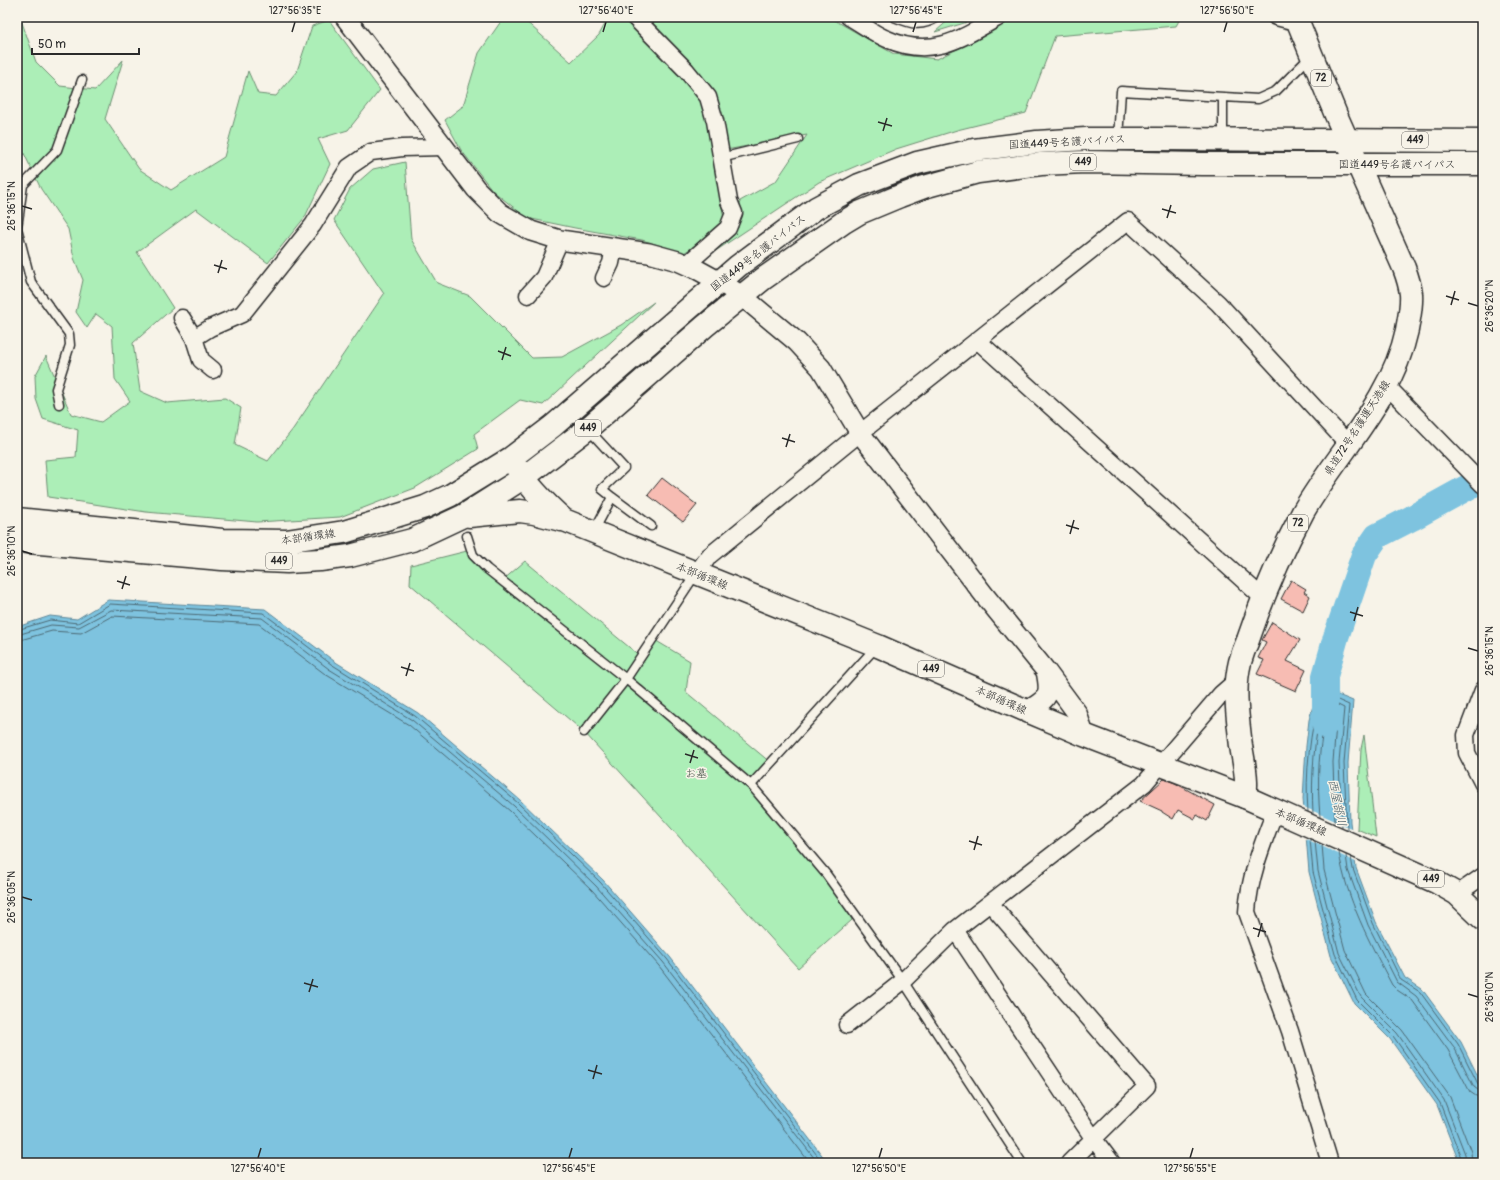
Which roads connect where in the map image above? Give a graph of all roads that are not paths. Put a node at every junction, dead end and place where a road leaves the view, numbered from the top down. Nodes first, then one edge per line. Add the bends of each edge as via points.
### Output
1 (345, 17) edge
2 (634, 17) edge
3 (850, 17) edge
4 (894, 17) edge
5 (938, 17) edge
6 (999, 17) edge
7 (1276, 17) edge
8 (1296, 18) edge
9 (1312, 56) junction
10 (82, 80) dead end
11 (1223, 97) junction
12 (798, 139) dead end
13 (1118, 139) junction
14 (1223, 139) junction
15 (1347, 140) junction
16 (1483, 141) edge
17 (444, 147) junction
18 (721, 158) junction
19 (1358, 164) junction
20 (1483, 164) edge
21 (17, 177) edge
22 (23, 185) junction
23 (560, 240) junction
24 (614, 248) junction
25 (686, 264) junction
26 (604, 278) dead end
27 (720, 282) junction
28 (528, 295) dead end
29 (742, 296) junction
30 (182, 318) dead end
31 (194, 338) junction
32 (977, 340) junction
33 (213, 370) dead end
34 (1387, 386) junction
35 (59, 404) dead end
36 (587, 429) junction
37 (860, 433) junction
38 (1349, 445) junction
39 (511, 458) junction
40 (523, 478) junction
41 (1483, 485) edge
42 (612, 498) junction
43 (17, 519) edge
44 (564, 520) junction
45 (465, 526) junction
46 (651, 526) dead end
47 (593, 532) junction
48 (17, 541) edge
49 (696, 574) junction
50 (1263, 598) junction
51 (878, 646) junction
52 (1046, 671) junction
53 (626, 679) junction
54 (1237, 680) junction
55 (1483, 690) edge
56 (1027, 711) junction
57 (584, 732) dead end
58 (1084, 735) junction
59 (1160, 765) junction
60 (1483, 784) edge
61 (751, 785) junction
62 (1245, 797) junction
63 (1275, 810) junction
64 (1483, 876) edge
65 (1457, 894) junction
66 (990, 903) junction
67 (1483, 919) edge
68 (955, 930) junction
69 (903, 981) junction
70 (847, 1025) dead end
71 (1094, 1138) junction
72 (1022, 1163) edge
73 (1069, 1163) edge
74 (1112, 1163) edge
75 (1330, 1163) edge

1 - 17 street
2 - 18 street via 686,70 708,97
3 - 6 street via 886,39 910,47 928,48 944,45 972,33
4 - 5 lane via 909,23 928,24
7 - 8 street via 1288,20
8 - 9 main road, 県道72号名護運天港線 / 72
9 - 11 lane via 1276,91 1258,99
9 - 15 main road, 県道72号名護運天港線 / 72
10 - 22 lane via 57,150
11 - 13 lane via 1121,91
11 - 14 lane
12 - 18 lane
13 - 14 main road, 国道449号名護バイパス / 449
13 - 27 main road, 国道449号名護バイパス / 449 via 1029,143 974,150 917,163 859,185 816,208
14 - 15 main road, 国道449号名護バイパス / 449
15 - 16 main road, 国道449号名護バイパス / 449
15 - 19 main road, 県道72号名護運天港線 / 72
17 - 23 street via 476,189 500,212 531,231
17 - 31 street via 371,152 349,167 313,225 242,314
18 - 25 street via 729,201 734,213 728,228
19 - 20 main road, 国道449号名護バイパス / 449
19 - 29 main road, 国道449号名護バイパス / 449 via 1085,162 1041,164 978,172 924,187 859,213 823,236
19 - 34 main road, 県道72号名護運天港線 / 72 via 1404,268 1410,294 1411,308 1405,338
21 - 22 lane
22 - 35 lane via 17,228 31,282 68,334 70,345 56,389
23 - 24 street
23 - 28 street via 544,277
24 - 25 street via 649,253
24 - 26 street
25 - 27 street
27 - 29 street
27 - 39 main road, 国道449号名護バイパス / 449 via 553,426
29 - 36 main road, 国道449号名護バイパス / 449
29 - 37 street via 797,342 821,368
30 - 31 street
31 - 33 street via 201,360
32 - 37 street
32 - 38 street via 1128,221 1218,303
32 - 50 street
34 - 38 main road, 県道72号名護運天港線 / 72
34 - 41 street
36 - 40 main road, 国道449号名護バイパス / 449
36 - 42 lane via 624,468 602,489
37 - 49 street via 710,556
37 - 52 street
38 - 50 main road, 県道72号名護運天港線 / 72 via 1303,513
39 - 40 main road, 本部循環線 / 449
39 - 43 main road, 本部循環線 / 449 via 425,507 344,532 286,541 222,540
40 - 44 main road, 本部循環線 / 449
40 - 45 main road, 本部循環線 / 449
42 - 46 lane
42 - 47 lane
44 - 45 main road via 520,511
44 - 47 main road, 本部循環線 / 449
45 - 48 main road, 本部循環線 / 449 via 350,556 294,561 222,559
45 - 53 lane via 473,555 487,569
47 - 49 main road, 本部循環線 / 449
49 - 51 main road, 本部循環線 / 449
49 - 53 lane
50 - 54 main road, 県道72号名護運天港線 / 72 via 1240,662
51 - 56 main road, 本部循環線 / 449
51 - 61 lane
52 - 56 street via 1050,688 1046,697 1043,702
52 - 58 street via 1077,713
53 - 57 lane
53 - 61 lane
54 - 59 street via 1221,694
54 - 62 main road, 県道72号名護運天港線 / 72 via 1237,712 1247,784
55 - 60 street via 1466,735 1467,753
56 - 58 main road, 本部循環線 / 449
58 - 59 main road, 本部循環線 / 449
59 - 62 main road, 本部循環線 / 449
59 - 66 street via 1144,784
61 - 69 lane via 826,874
62 - 63 main road, 本部循環線 / 449
63 - 65 main road, 本部循環線 / 449 via 1371,852
63 - 75 street via 1249,889 1247,912 1290,1031
64 - 65 street
65 - 67 main road, 本部循環線 / 449
66 - 68 street
66 - 71 street via 1147,1086
68 - 69 street
68 - 71 street
69 - 70 street
69 - 72 lane
71 - 73 street
71 - 74 street

